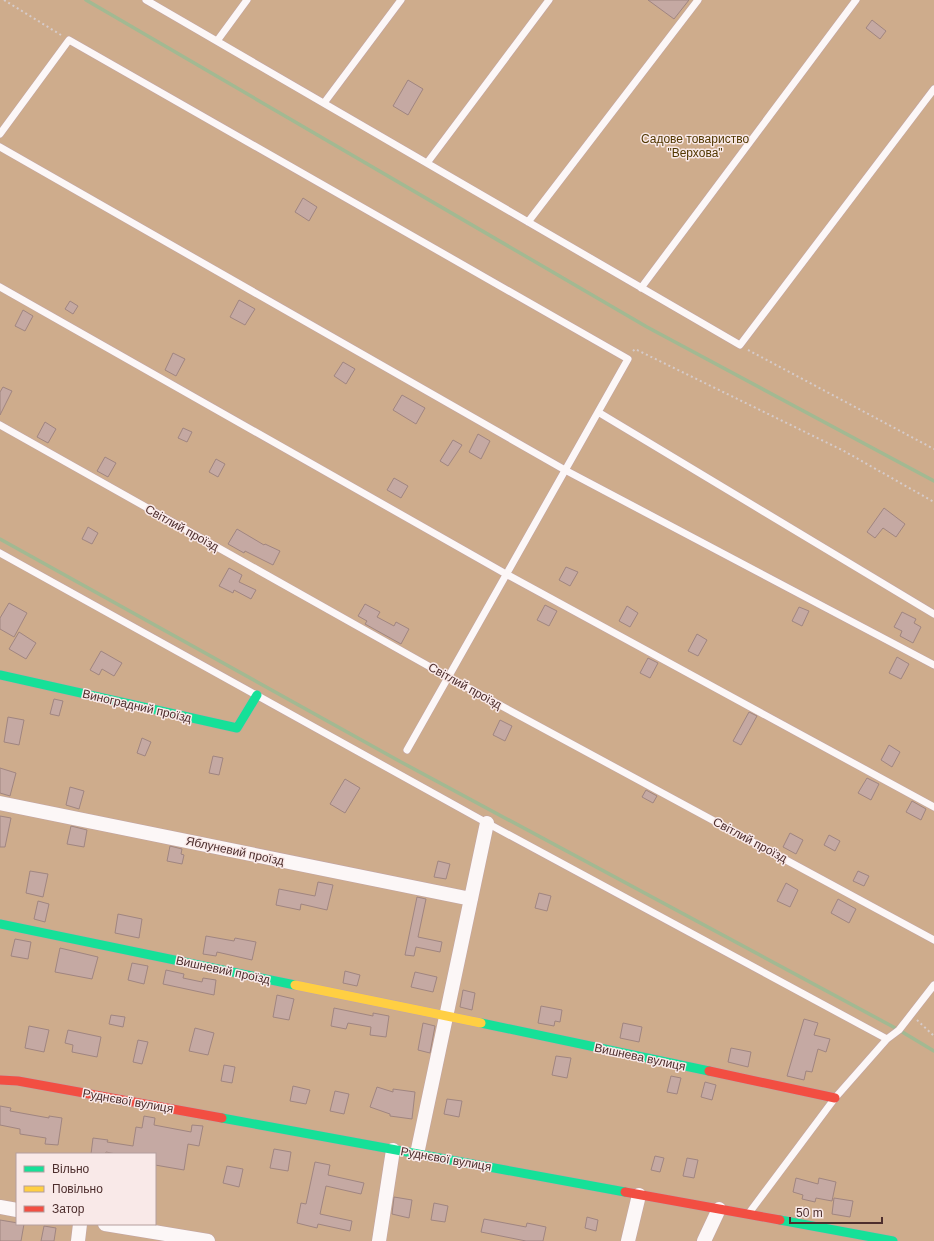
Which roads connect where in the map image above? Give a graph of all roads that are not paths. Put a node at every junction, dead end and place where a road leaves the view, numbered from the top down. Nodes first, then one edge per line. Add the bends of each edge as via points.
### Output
1 (146, 0) edge
2 (247, 0) edge
3 (401, 0) edge
4 (549, 0) edge
5 (698, 0) edge
6 (856, 0) edge
7 (217, 41) junction
8 (934, 89) edge
9 (324, 103) junction
10 (0, 134) edge
11 (0, 147) edge
12 (427, 163) junction
13 (528, 222) junction
14 (0, 287) edge
15 (641, 288) junction
16 (598, 412) junction
17 (0, 425) edge
18 (565, 470) junction
19 (0, 553) edge
20 (506, 574) junction
21 (934, 614) edge
22 (934, 665) edge
23 (0, 675) edge
24 (448, 677) junction
25 (256, 695) junction
26 (407, 750) dead end
27 (0, 803) edge
28 (934, 807) edge
29 (487, 823) junction
30 (470, 899) junction
31 (0, 924) edge
32 (934, 940) edge
33 (934, 985) edge
34 (446, 1016) junction
35 (887, 1039) junction
36 (0, 1080) edge
37 (835, 1098) junction
38 (393, 1150) junction
39 (417, 1154) junction
40 (639, 1195) junction
41 (0, 1207) edge
42 (719, 1209) junction
43 (16, 1210) edge
44 (748, 1214) junction
45 (80, 1225) edge
46 (111, 1225) edge
47 (78, 1241) edge
48 (208, 1241) edge
49 (378, 1241) edge
50 (628, 1241) edge
51 (704, 1241) edge
52 (893, 1241) edge

1 - 7 lane
2 - 7 lane
3 - 9 lane
4 - 12 lane
5 - 13 lane
6 - 15 lane
7 - 9 lane
8 - 15 lane via 740,345
9 - 12 lane
10 - 16 lane via 69,40 628,359
11 - 18 lane
12 - 13 lane
13 - 15 lane
14 - 20 lane
16 - 18 lane
16 - 21 lane
17 - 24 lane, Світлий проїзд
18 - 20 lane
18 - 22 lane
19 - 25 lane
20 - 24 lane
20 - 28 lane
23 - 25 street, Виноградний проїзд via 237,728
24 - 26 lane
24 - 32 lane, Світлий проїзд
25 - 29 lane
27 - 30 street, Яблуневий проїзд
29 - 30 street
29 - 35 lane
30 - 34 street
31 - 34 street, Вишневий проїзд
33 - 35 lane via 899,1030
34 - 37 street, Вишнева вулиця
34 - 39 street
35 - 37 lane
36 - 38 street, Руднєвої вулиця via 18,1081
37 - 44 lane
38 - 39 street, Руднєвої вулиця
38 - 49 street
39 - 40 street, Руднєвої вулиця
40 - 42 street, Руднєвої вулиця
40 - 50 street
41 - 43 street
42 - 44 street, Руднєвої вулиця
42 - 51 street
44 - 52 street, Руднєвої вулиця
45 - 47 street
46 - 48 street

